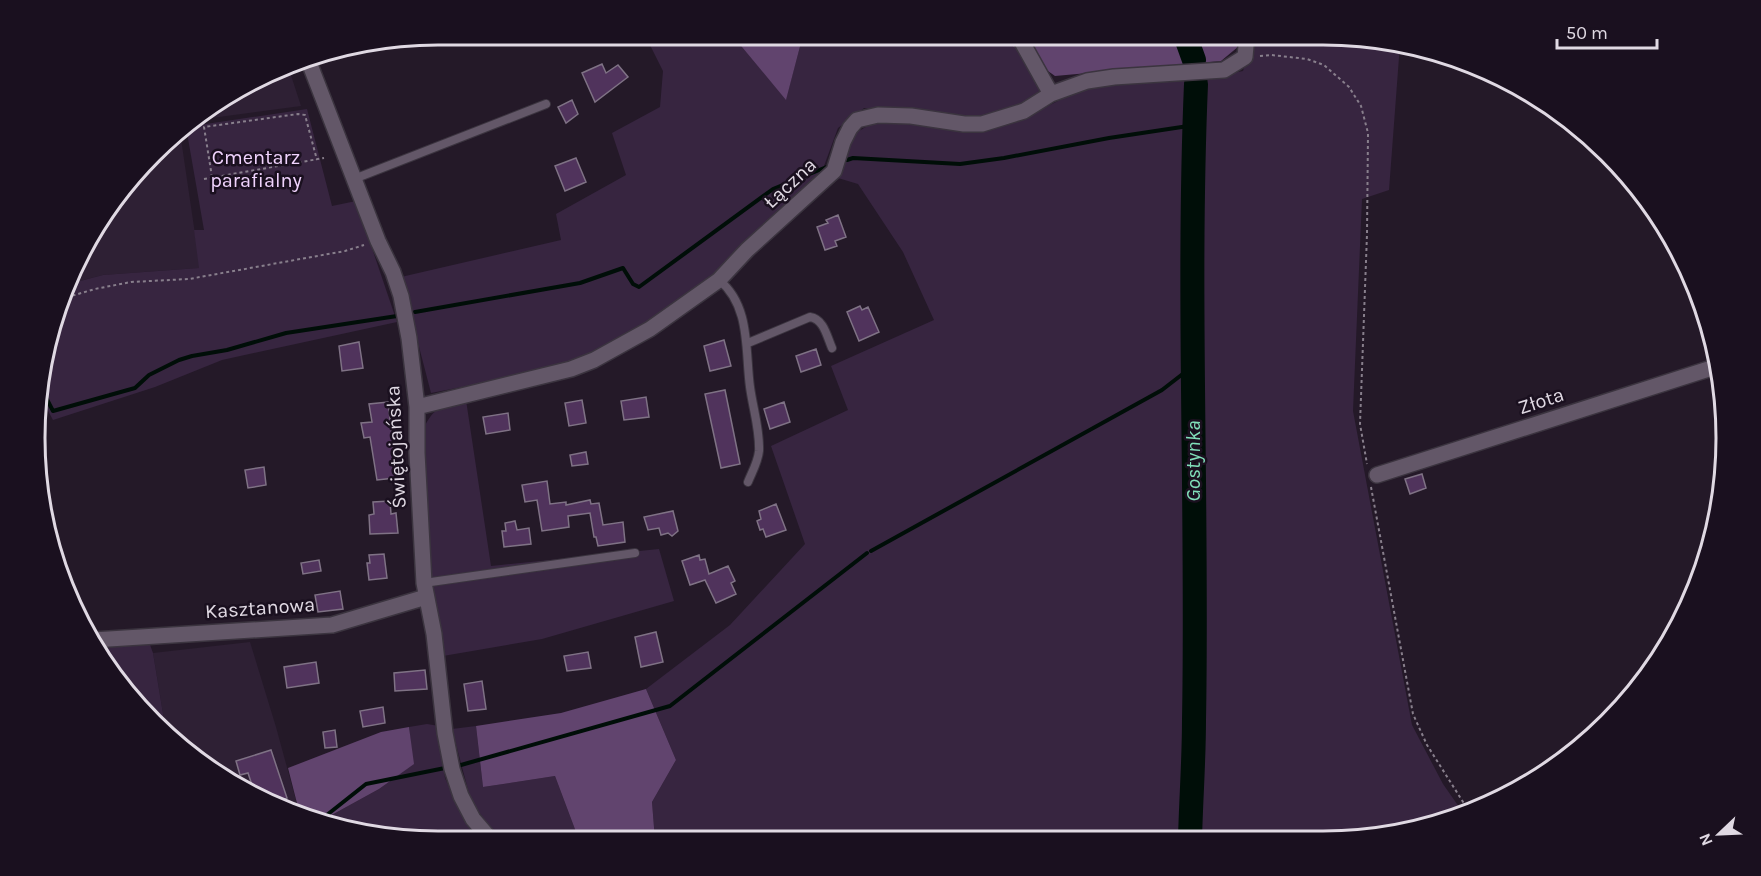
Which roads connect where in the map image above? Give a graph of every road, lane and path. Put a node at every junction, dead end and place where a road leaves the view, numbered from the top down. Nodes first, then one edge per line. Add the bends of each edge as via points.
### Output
1 (1024, 45) edge
2 (1246, 45) edge
3 (1245, 57) junction
4 (311, 67) edge
5 (1051, 94) junction
6 (546, 104) dead end
7 (324, 158) dead end
8 (316, 160) junction
9 (212, 177) junction
10 (204, 179) dead end
11 (354, 179) junction
12 (378, 241) junction
13 (719, 280) junction
14 (72, 295) edge
15 (748, 343) junction
16 (832, 348) dead end
17 (1709, 369) edge
18 (417, 407) junction
19 (1372, 474) junction
20 (748, 482) dead end
21 (635, 553) dead end
22 (425, 590) junction
23 (101, 639) edge
24 (1464, 804) edge
25 (483, 831) edge

1 - 5 street
2 - 3 street
3 - 5 street, Łączna via 1224,70 1114,77 1087,81
3 - 19 path via 1271,55 1324,65 1349,87 1361,106 1368,133 1360,424
4 - 11 street, Świętojańska
5 - 13 street, Łączna via 1024,111 982,124 911,116 878,115 857,120 843,142 834,171
6 - 11 lane
7 - 8 path
8 - 9 path
8 - 9 path via 304,115 204,127
9 - 10 path
11 - 12 street, Świętojańska
12 - 14 path via 345,251 189,279 131,282
12 - 18 street, Świętojańska via 393,272 410,338
13 - 15 lane via 738,303
13 - 18 street, Łączna via 650,329 594,360
15 - 16 lane via 810,317 821,322
15 - 20 lane via 759,439
17 - 19 street, Złota
18 - 22 street, Świętojańska
19 - 24 path via 1413,714 1427,745
21 - 22 lane
22 - 23 street, Kasztanowa via 332,625
22 - 25 street, Świętojańska via 453,769 461,796

